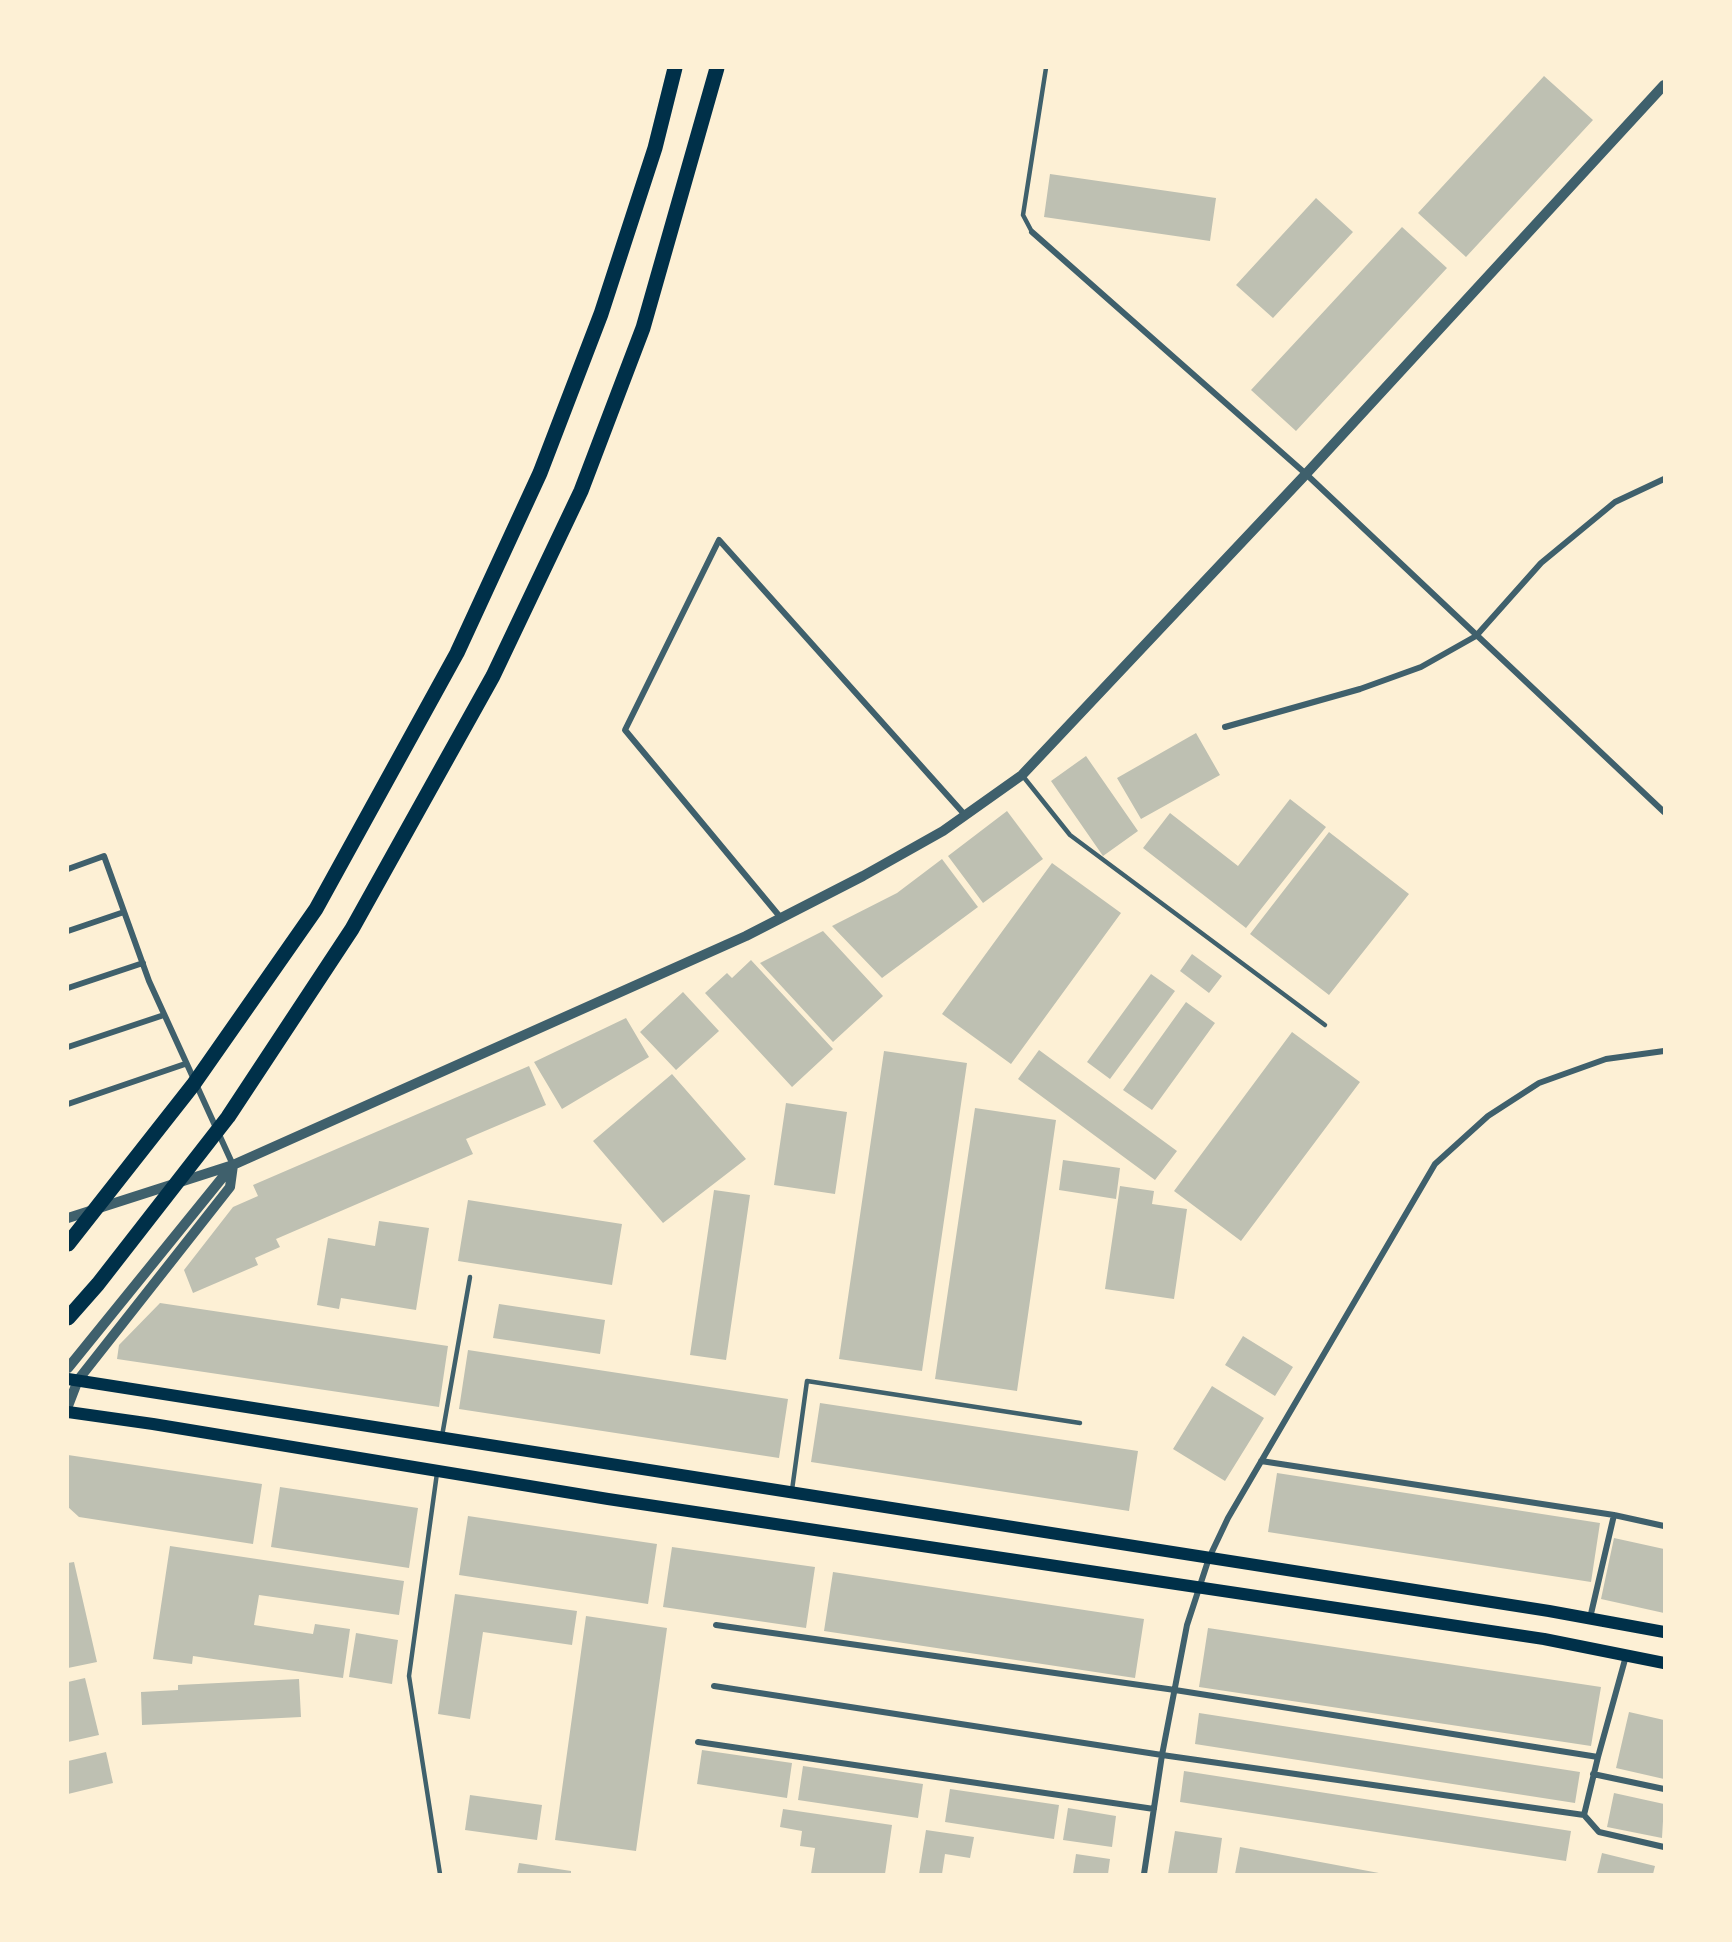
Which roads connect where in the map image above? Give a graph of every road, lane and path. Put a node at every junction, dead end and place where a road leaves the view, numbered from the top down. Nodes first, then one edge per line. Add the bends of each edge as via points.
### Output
1 (675, 68) edge
2 (717, 68) edge
3 (1046, 68) edge
4 (1665, 85) edge
5 (1032, 232) joint
6 (1306, 474) junction
7 (1665, 479) edge
8 (1476, 636) junction
9 (1225, 727) dead end
10 (1022, 775) junction
11 (1665, 812) edge
12 (965, 815) junction
13 (68, 869) edge
14 (124, 912) junction
15 (781, 918) junction
16 (68, 931) edge
17 (143, 963) junction
18 (68, 988) edge
19 (164, 1015) junction
20 (1325, 1025) dead end
21 (68, 1047) edge
22 (1665, 1051) edge
23 (185, 1064) junction
24 (68, 1104) edge
25 (233, 1165) junction
26 (68, 1218) edge
27 (68, 1244) edge
28 (470, 1277) dead end
29 (68, 1318) edge
30 (68, 1368) edge
31 (73, 1380) edge
32 (68, 1406) edge
33 (68, 1412) edge
34 (1080, 1423) dead end
35 (441, 1439) junction
36 (1261, 1461) junction
37 (438, 1471) junction
38 (792, 1492) junction
39 (1614, 1515) junction
40 (1665, 1526) edge
41 (1209, 1558) junction
42 (1197, 1588) junction
43 (1590, 1618) junction
44 (716, 1625) dead end
45 (1665, 1632) edge
46 (1626, 1656) junction
47 (1665, 1663) edge
48 (714, 1686) dead end
49 (1175, 1690) junction
50 (698, 1742) dead end
51 (1162, 1755) junction
52 (1598, 1757) junction
53 (1593, 1774) junction
54 (1665, 1789) edge
55 (1154, 1809) junction
56 (1584, 1815) junction
57 (1665, 1847) edge
58 (440, 1875) edge
59 (1144, 1875) edge

1 - 27 highway via 655,148 601,315 540,473 457,653 316,909 193,1085
2 - 29 highway via 643,328 581,491 493,675 352,929 228,1117
3 - 5 lane via 1023,215
4 - 6 street
5 - 6 street
6 - 8 street
6 - 10 street
7 - 8 street via 1615,502 1541,563
8 - 9 street via 1422,667
8 - 11 street
10 - 12 street
10 - 20 lane via 1070,835
12 - 15 street via 863,876
12 - 15 street via 720,540 625,730
13 - 14 street via 104,856
14 - 16 street
14 - 17 street
15 - 25 street
17 - 18 street
17 - 19 street
19 - 21 street
19 - 23 street
22 - 36 street via 1606,1059 1539,1083 1488,1116 1435,1164
23 - 24 street
23 - 25 street
25 - 26 street
25 - 30 street
25 - 31 street via 230,1187
28 - 35 lane
31 - 32 street
31 - 35 main road
33 - 37 main road
34 - 38 lane via 807,1381
35 - 38 main road
36 - 39 street
36 - 41 street
37 - 42 main road
37 - 58 lane via 409,1676
38 - 41 main road
39 - 40 street
39 - 43 street
41 - 42 street
41 - 43 main road
42 - 46 main road via 1545,1639
42 - 49 street
43 - 45 main road
44 - 49 street
46 - 47 main road
46 - 52 street
48 - 51 street
49 - 51 street
49 - 52 street
50 - 55 street
51 - 55 street
51 - 56 street
52 - 53 street
53 - 54 street
53 - 56 street
55 - 59 street
56 - 57 street via 1599,1832

